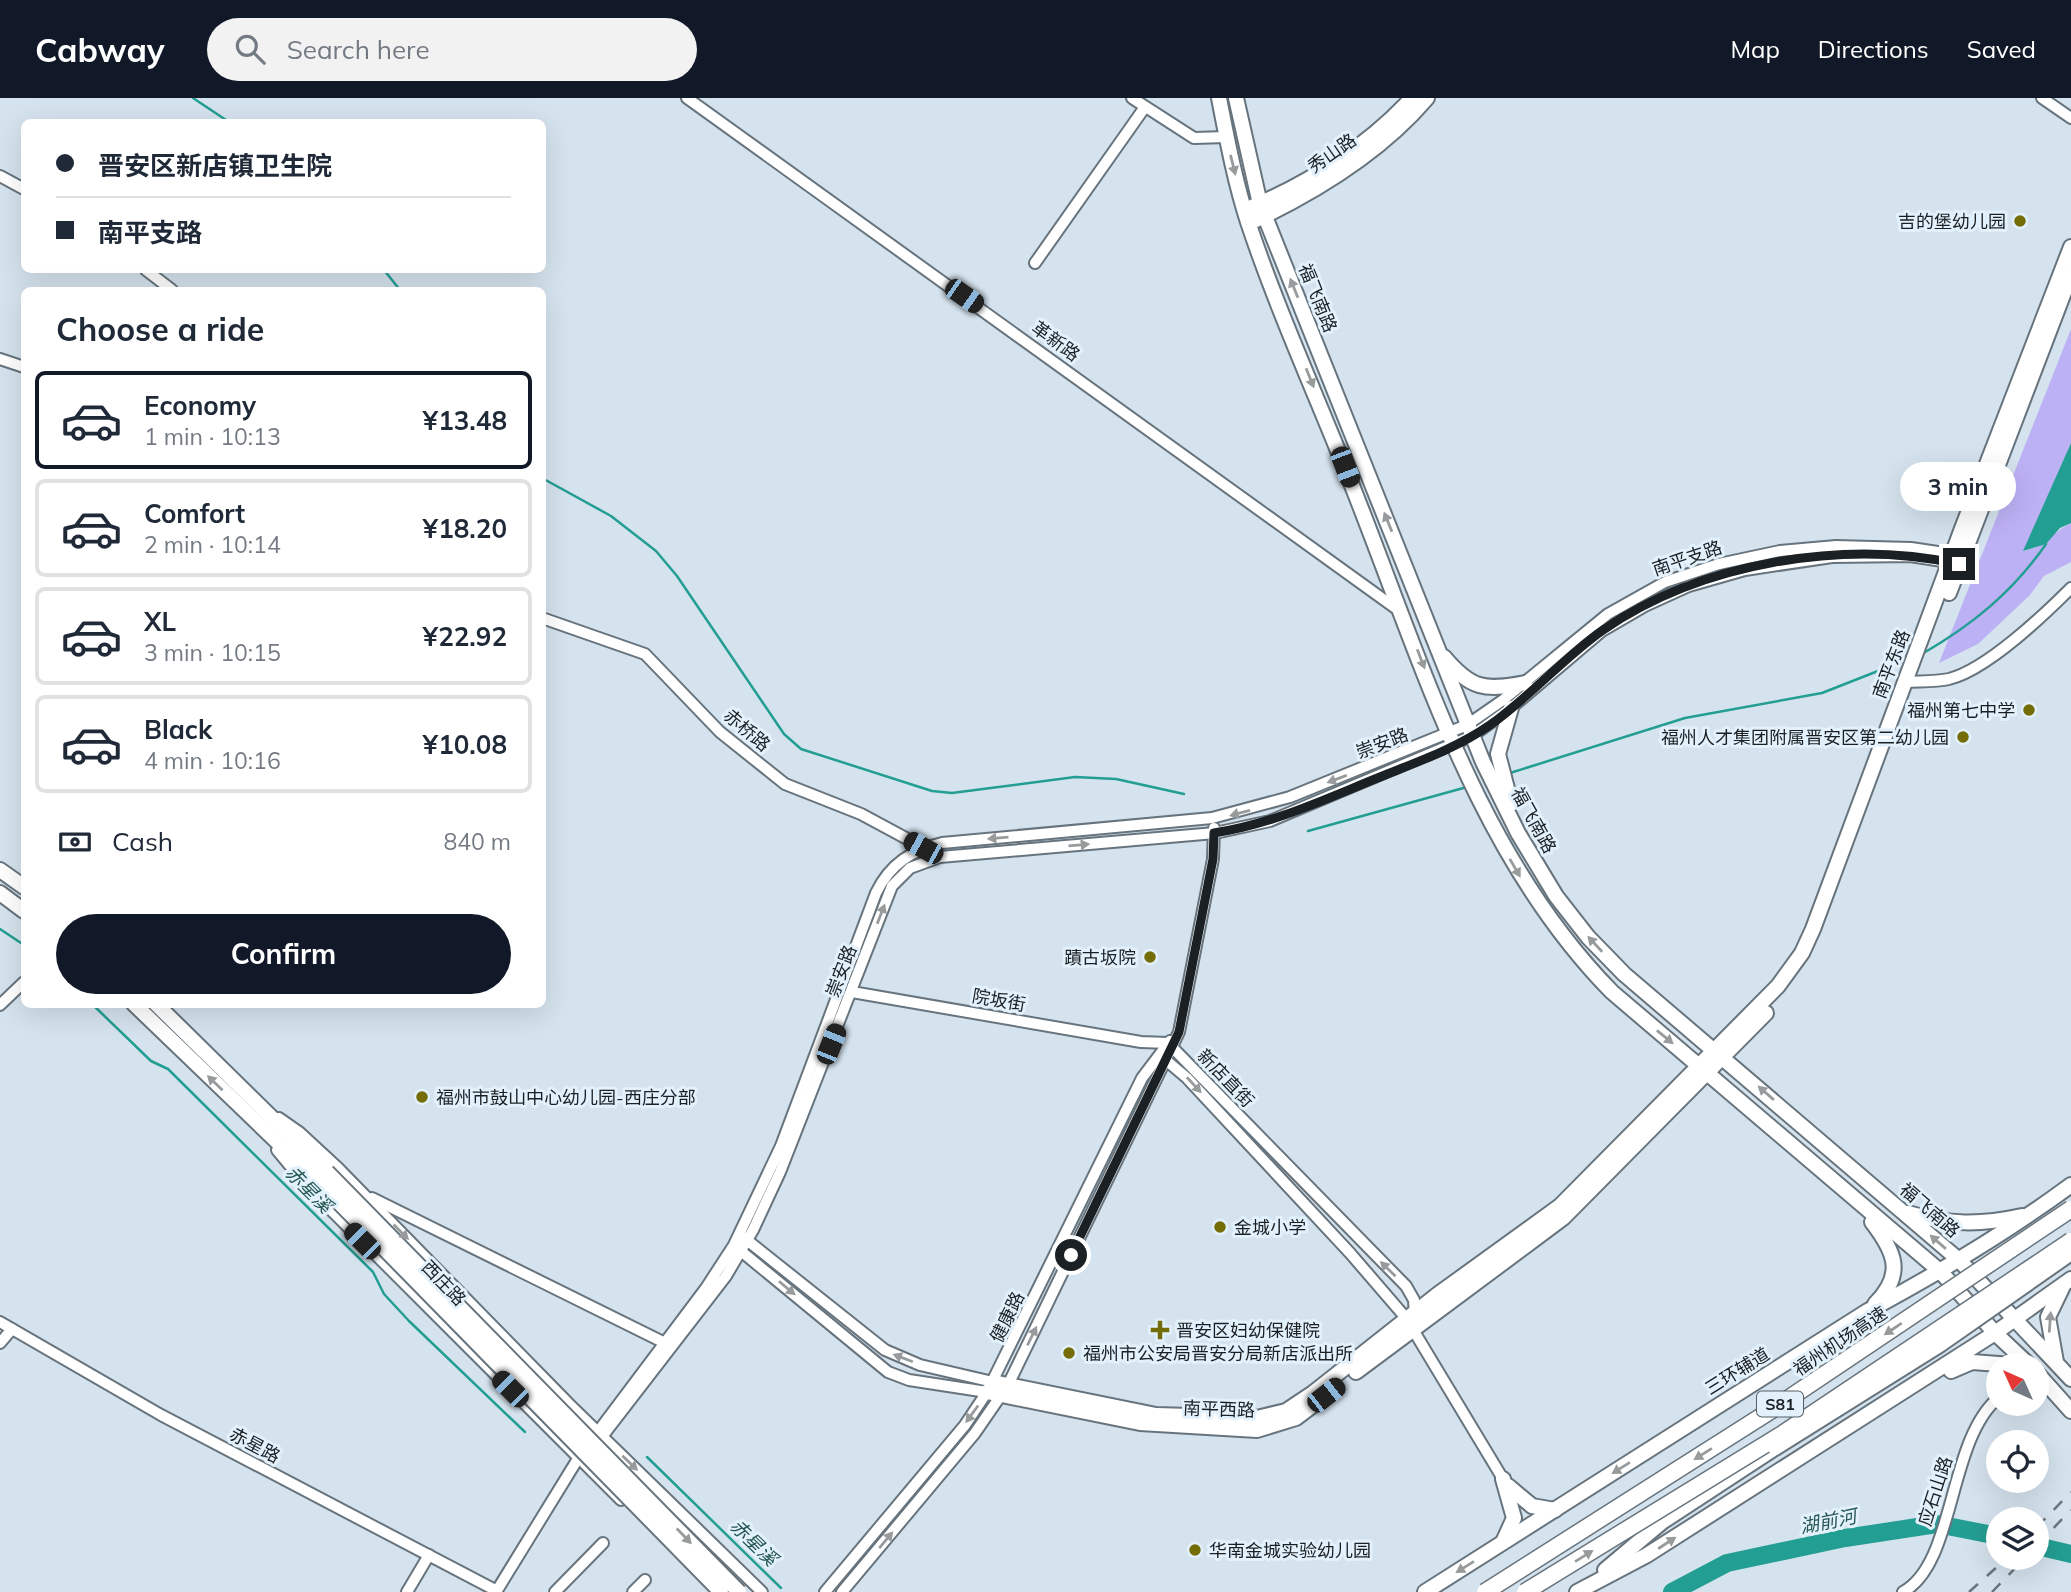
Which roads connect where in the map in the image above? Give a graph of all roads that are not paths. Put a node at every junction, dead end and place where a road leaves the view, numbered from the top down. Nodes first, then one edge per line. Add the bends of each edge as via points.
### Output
1 (687, 98) edge
2 (1132, 98) edge
3 (1219, 98) edge
4 (1236, 98) edge
5 (1412, 98) edge
6 (1427, 98) edge
7 (2042, 98) edge
8 (1145, 107) junction
9 (2071, 118) edge
10 (1226, 137) junction
11 (0, 176) edge
12 (21, 187) edge
13 (1262, 210) junction
14 (1247, 217) junction
15 (2071, 247) edge
16 (1035, 263) dead end
17 (150, 273) edge
18 (2071, 274) edge
19 (169, 287) edge
20 (0, 359) edge
21 (21, 366) edge
22 (1956, 559) junction
23 (2071, 588) edge
24 (1403, 614) junction
25 (546, 619) edge
26 (1434, 645) junction
27 (1912, 676) junction
28 (1525, 683) junction
29 (1511, 708) junction
30 (1470, 730) junction
31 (1452, 739) junction
32 (1505, 800) junction
33 (1212, 818) junction
34 (1214, 833) junction
35 (923, 848) junction
36 (940, 857) junction
37 (0, 870) edge
38 (21, 885) edge
39 (0, 893) edge
40 (21, 909) edge
41 (21, 985) edge
42 (852, 992) junction
43 (0, 1005) edge
44 (138, 1008) edge
45 (160, 1008) edge
46 (1141, 1042) junction
47 (1170, 1045) junction
48 (1719, 1053) junction
49 (1162, 1056) junction
50 (1705, 1069) junction
51 (254, 1111) junction
52 (323, 1177) junction
53 (2071, 1185) edge
54 (1840, 1187) junction
55 (363, 1194) junction
56 (2071, 1209) edge
57 (1903, 1212) junction
58 (2034, 1213) junction
59 (2071, 1241) edge
60 (741, 1243) junction
61 (2071, 1252) edge
62 (1959, 1260) junction
63 (1941, 1272) junction
64 (2067, 1282) edge
65 (1867, 1312) junction
66 (1411, 1319) junction
67 (2015, 1320) junction
68 (0, 1322) edge
69 (12, 1329) junction
70 (1995, 1333) junction
71 (0, 1343) edge
72 (665, 1343) junction
73 (2016, 1353) edge
74 (1986, 1362) edge
75 (2056, 1363) junction
76 (2071, 1379) edge
77 (2049, 1386) edge
78 (990, 1387) junction
79 (1006, 1390) junction
80 (2071, 1411) edge
81 (1986, 1413) edge
82 (1845, 1429) junction
83 (600, 1434) junction
84 (581, 1459) junction
85 (1503, 1479) junction
86 (1555, 1510) junction
87 (603, 1543) dead end
88 (1502, 1543) junction
89 (429, 1555) junction
90 (645, 1580) dead end
91 (1583, 1590) edge
92 (497, 1591) edge
93 (407, 1592) edge
94 (555, 1592) edge
95 (633, 1592) edge
96 (719, 1592) edge
97 (739, 1592) edge
98 (762, 1592) edge
99 (825, 1592) edge
100 (842, 1592) edge
101 (1425, 1592) edge
102 (1485, 1592) edge
103 (1525, 1592) edge
104 (1903, 1592) edge

1 - 24 street, 革新路
2 - 8 street
3 - 10 main road, 福飞南路
4 - 13 main road, 福飞南路
5 - 13 main road, 秀山路 via 1378,130
6 - 13 main road, 秀山路 via 1395,131 1350,166 1307,194
7 - 9 street
8 - 10 street via 1194,138
8 - 16 street
10 -> 14 main road, 福飞南路
11 - 12 street
13 - 14 main road, 秀山路
26 -> 13 main road, 福飞南路
14 -> 24 main road, 福飞南路
15 - 22 main road, 南平东路
17 - 19 street
18 - 22 main road, 南平东路
20 - 21 street
22 - 27 main road, 南平东路
22 - 28 street, 南平支路 via 1911,548 1820,547 1702,569 1665,582 1621,606
22 - 29 street, 南平支路 via 1852,555 1787,562 1708,580 1617,621
23 - 27 street via 2036,621 1965,672 1950,679
24 -> 31 main road, 福飞南路
25 - 35 street, 赤桥路 via 645,654 720,732 785,784 861,814
26 - 28 main road via 1456,672 1479,687
26 - 30 main road, 福飞南路
27 - 48 main road, 南平东路 via 1812,952 1785,992
28 - 30 street, 南平支路
29 - 30 street, 南平支路
29 - 32 main road via 1498,754
30 - 31 street, 崇安路
30 - 32 main road, 福飞南路
31 -> 33 street, 崇安路 via 1268,805
31 - 34 street, 崇安路 via 1293,812
31 -> 50 main road, 福飞南路 via 1518,873 1571,948 1612,992
48 -> 32 main road, 福飞南路 via 1643,992 1588,937 1549,885 1518,833
33 - 34 street, 健康路
33 -> 35 street, 崇安路 via 942,842
36 -> 34 street, 崇安路
34 - 47 street, 健康路 via 1213,859 1179,1032
35 - 36 street, 赤桥路
35 - 60 street, 崇安路 via 897,863 876,893
42 -> 36 street, 崇安路 via 892,886 909,868
37 - 38 main road
39 - 40 main road
41 - 43 street
42 - 46 street, 院坂街
42 - 60 street, 崇安路 via 780,1172
51 -> 44 main road, 西庄路
45 - 51 main road, 西庄路
46 - 47 street
46 - 49 street, 新店直街
47 - 49 street, 健康路
66 -> 47 street, 新店直街 via 1412,1294 1406,1286
48 - 50 main road, 南平东路
57 -> 48 main road, 福飞南路
49 -> 66 street, 新店直街
49 - 78 street, 健康路 via 1142,1078
79 -> 49 street, 健康路
50 - 54 main road, 福飞南路
50 - 66 main road, 南平西路 via 1563,1218
51 - 52 main road, 西庄路
51 - 55 street via 299,1132
51 - 84 street via 306,1185
52 - 96 main road, 西庄路, bridge
52 -> 97 main road, bridge
53 - 58 main road, 三环辅道
54 - 63 main road, 福飞南路
54 - 65 main road via 1873,1223 1894,1261 1893,1279
55 - 72 street
55 -> 83 street
56 -> 102 highway, 福州机场高速 / S81, bridge via 1770,1411
57 - 58 main road via 1970,1224
62 -> 57 main road, 福飞南路
58 - 62 main road, 三环辅道
103 -> 59 highway, S81, bridge via 1784,1433
60 - 72 street, 崇安路
78 -> 60 street, 南平西路 via 885,1350
60 -> 78 street, 南平西路 via 888,1372 909,1380
60 - 83 street, 崇安路
61 - 91 main road, bridge via 1941,1344 1662,1522
62 - 63 main road, 三环辅道
62 - 67 main road, 福飞南路
63 - 65 main road, 三环辅道
63 - 70 main road, 福飞南路
64 - 67 main road
75 -> 64 main road via 2048,1317
65 -> 86 main road, 三环辅道
66 - 79 main road, 南平西路 via 1304,1412 1267,1429 1157,1426
66 - 85 street, 新店直街
67 - 70 main road
67 - 75 main road, 福飞南路
68 - 69 street, 赤星路
69 - 71 street
69 - 89 street, 赤星路 via 172,1421
70 - 73 main road, 福飞南路
70 - 82 main road
72 - 83 street, 崇安路
74 - 82 main road via 1965,1363 1889,1410
75 - 76 main road, 福飞南路
77 - 80 main road
78 - 79 main road, 南平西路
78 -> 99 street, 健康路 via 965,1424
100 -> 79 street, 健康路
81 - 104 street, 应石山路 via 1976,1425 1926,1570
91 -> 82 main road via 1647,1555
83 - 84 street, 崇安路
83 -> 98 street
84 - 92 street, 崇安路
84 - 96 street
85 - 86 main road via 1532,1506
85 - 88 main road via 1514,1518
86 - 88 main road, 三环辅道
87 - 94 street
88 -> 101 main road, 三环辅道
89 - 92 street, 赤星路
89 - 93 street
90 - 95 street

